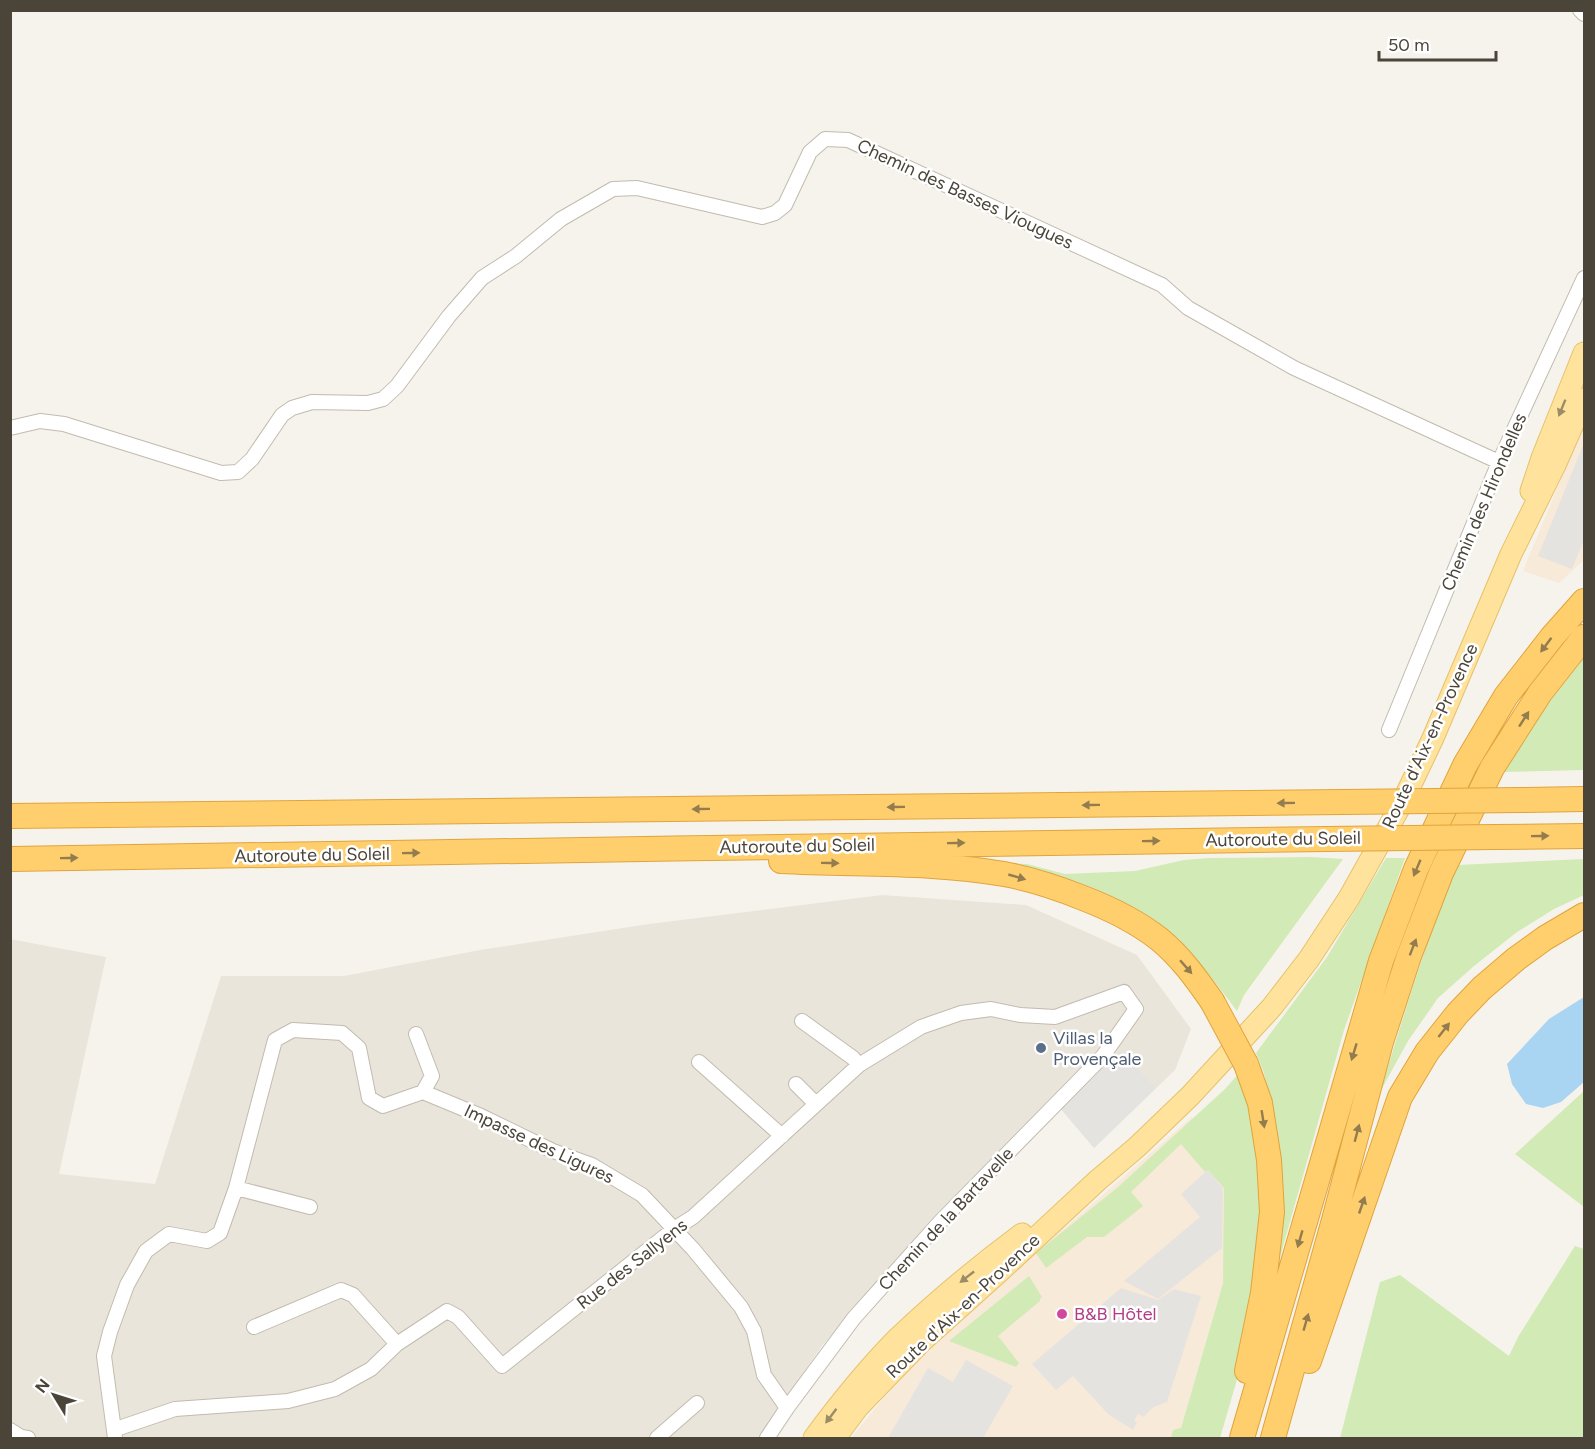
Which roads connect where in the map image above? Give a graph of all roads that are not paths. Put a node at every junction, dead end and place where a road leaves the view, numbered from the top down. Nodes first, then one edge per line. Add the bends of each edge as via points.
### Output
1 (1580, 10) edge
2 (1584, 14) edge
3 (1584, 278) edge
4 (1584, 353) edge
5 (1584, 399) edge
6 (10, 428) edge
7 (1499, 462) junction
8 (1511, 554) junction
9 (1584, 601) edge
10 (1584, 637) edge
11 (1389, 730) dead end
12 (1584, 799) edge
13 (10, 816) edge
14 (1584, 836) edge
15 (541, 851) junction
16 (10, 859) edge
17 (1584, 915) edge
18 (1136, 1009) joint
19 (802, 1021) dead end
20 (417, 1034) dead end
21 (699, 1062) dead end
22 (860, 1065) junction
23 (796, 1084) dead end
24 (423, 1092) junction
25 (816, 1104) junction
26 (782, 1136) junction
27 (1098, 1180) junction
28 (236, 1188) junction
29 (310, 1207) dead end
30 (674, 1229) junction
31 (254, 1327) dead end
32 (397, 1344) junction
33 (697, 1403) dead end
34 (787, 1408) junction
35 (10, 1430) edge
36 (115, 1433) edge
37 (28, 1438) edge
38 (657, 1438) edge
39 (767, 1438) edge
40 (814, 1438) edge
41 (835, 1438) edge
42 (1232, 1438) edge
43 (1273, 1438) edge
44 (1279, 1438) edge

1 - 2 street
3 - 7 street, Chemin des Hirondelles
4 -> 8 main road, Route d'Aix-en-Provence via 1542,458
5 - 8 main road, Route d'Aix-en-Provence
6 - 7 street, Chemin des Basses Viougues via 40,421 64,424 221,473 238,472 252,459 282,415 292,408 312,402 368,403 384,399 482,278 561,219 613,189 637,188 762,217 785,205 810,152 825,139 848,140 1162,285 1188,308 1294,368
7 - 11 street, Chemin des Hirondelles
8 - 27 main road, Route d'Aix-en-Provence via 1433,738 1349,898 1272,1007 1190,1096
9 -> 42 highway via 1506,696 1465,765 1416,869 1381,961
43 -> 10 highway via 1381,1042 1441,873 1492,768 1540,693
12 -> 13 highway, Autoroute du Soleil, bridge
15 -> 14 highway, Autoroute du Soleil, bridge
16 -> 15 highway, Autoroute du Soleil
15 -> 42 highway, bridge via 895,864 1006,874 1113,910 1158,938 1186,965 1212,1001 1246,1064 1260,1103 1269,1160 1272,1212 1263,1293
44 -> 17 highway via 1318,1338 1400,1097 1427,1052 1482,988 1545,938
18 - 22 street, Rue des Sallyens via 1124,992 1055,1017 991,1009 961,1013 921,1027
18 - 34 street, Chemin de la Bartavelle via 1103,1056 940,1222 862,1310
19 - 22 street
20 - 24 street via 432,1076
21 - 26 street
22 - 25 street, Rue des Sallyens
23 - 25 street
24 - 28 street via 383,1106 369,1098 359,1048 342,1033 293,1030 275,1040
24 - 30 street, Impasse des Ligures via 592,1165 642,1196
25 - 26 street, Rue des Sallyens
26 - 30 street, Rue des Sallyens via 693,1217
27 -> 40 main road, Route d'Aix-en-Provence via 944,1296 845,1396
27 - 41 main road, Route d'Aix-en-Provence via 921,1342 858,1407
28 - 29 street
28 - 36 street via 220,1233 207,1241 169,1234 146,1251 127,1285 104,1356
30 - 32 street, Rue des Sallyens via 502,1366 458,1317 447,1311
30 - 34 street, Impasse des Ligures via 741,1307 754,1331 764,1375
31 - 32 street via 341,1290 353,1295
32 - 36 street, Rue des Sallyens via 371,1369 335,1389 288,1401 175,1409 119,1428
33 - 38 street
34 - 39 street, Chemin de la Bartavelle
35 - 37 street

